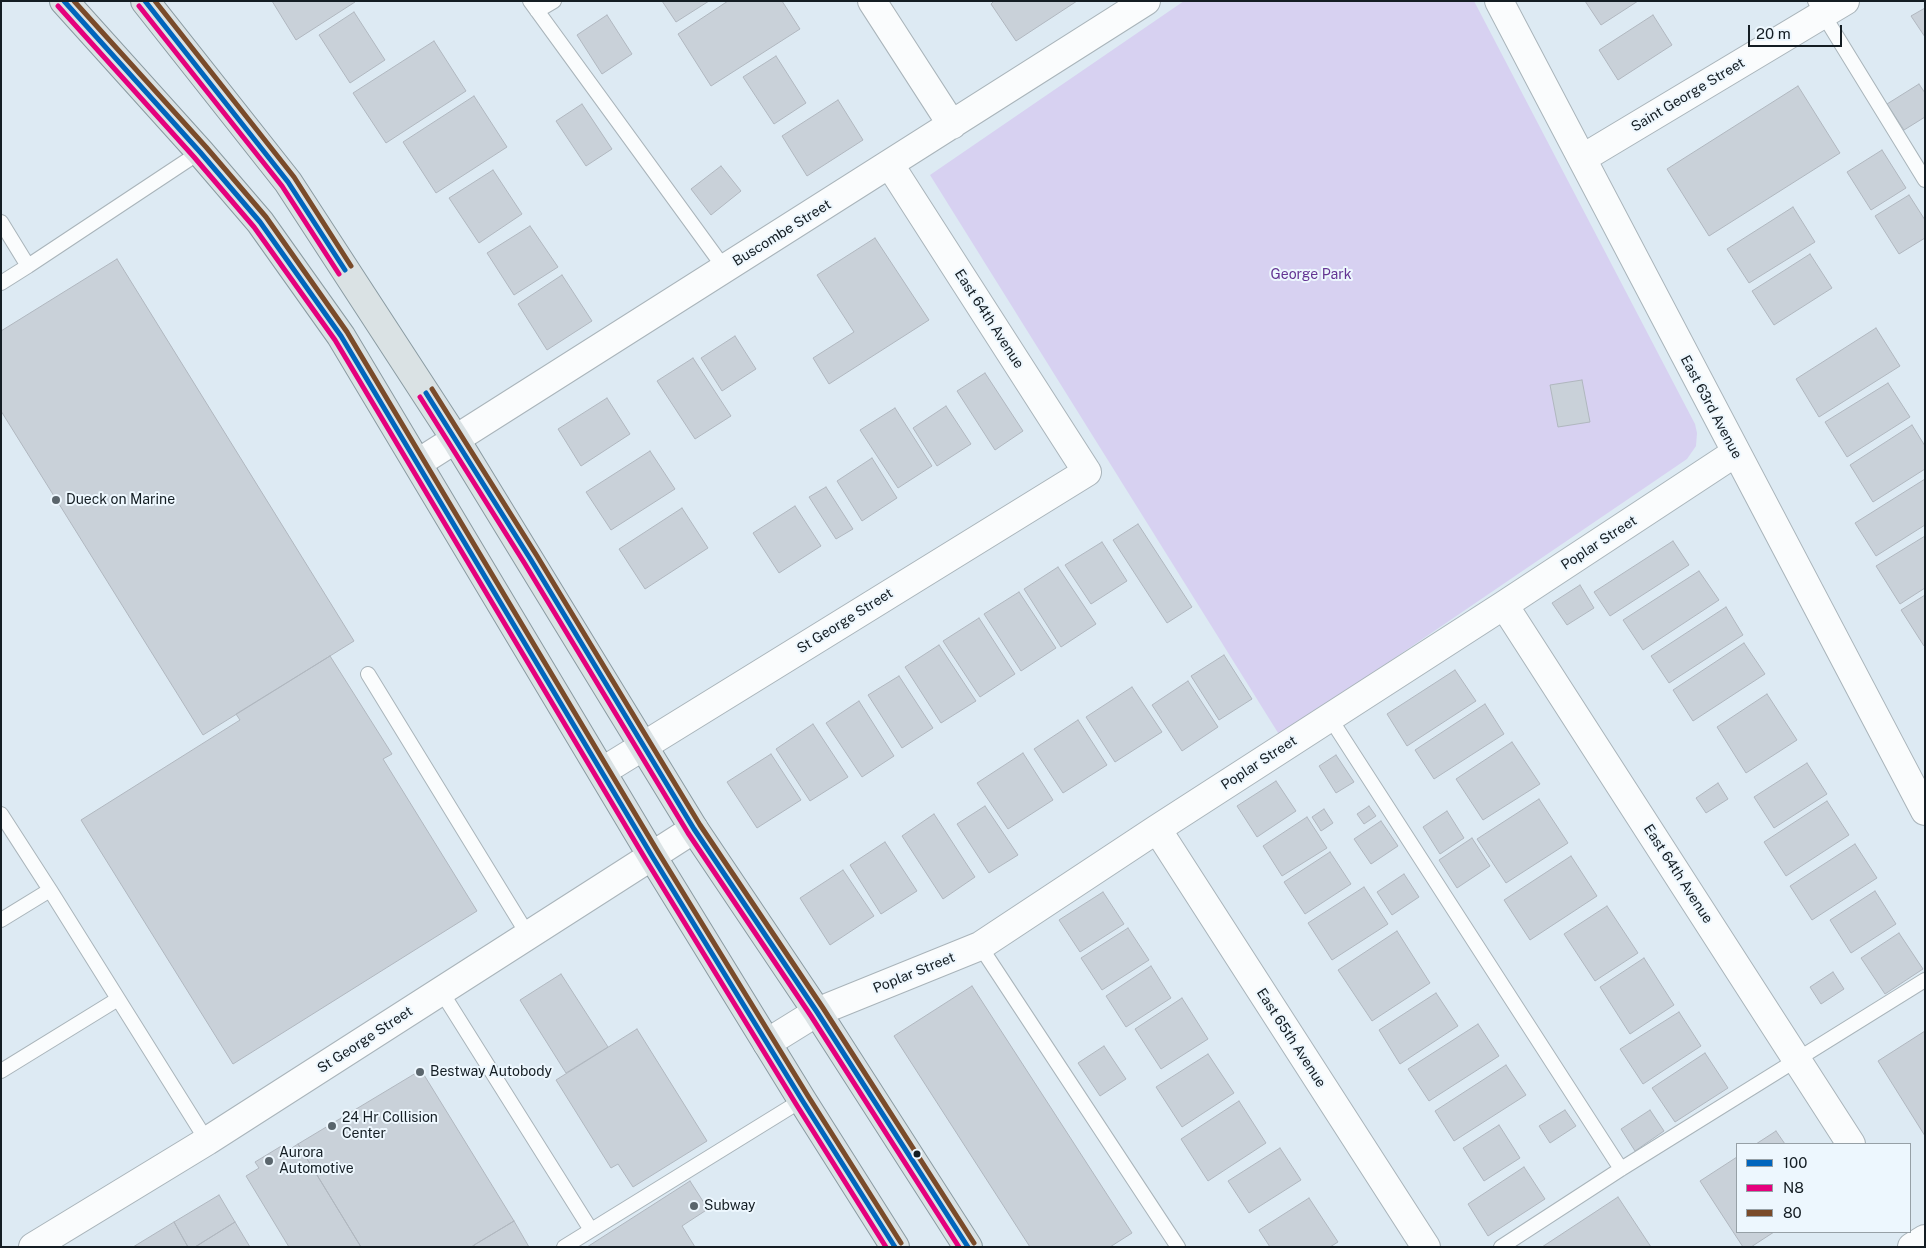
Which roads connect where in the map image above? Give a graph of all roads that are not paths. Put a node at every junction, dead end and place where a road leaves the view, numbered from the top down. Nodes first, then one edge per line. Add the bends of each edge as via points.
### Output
1 (64, 1) edge
2 (145, 1) edge
3 (554, 1) edge
4 (872, 1) edge
5 (1146, 1) edge
6 (1499, 1) edge
7 (534, 6) edge
8 (1827, 6) edge
9 (952, 125) junction
10 (200, 152) junction
11 (1583, 158) junction
12 (890, 165) junction
13 (1925, 180) edge
14 (1, 222) edge
15 (28, 266) junction
16 (725, 269) junction
17 (1, 283) edge
18 (456, 440) junction
19 (1735, 452) junction
20 (418, 463) junction
21 (1087, 472) joint
22 (1504, 605) junction
23 (368, 674) dead end
24 (1330, 718) junction
25 (644, 744) junction
26 (602, 771) junction
27 (1925, 811) edge
28 (1, 814) edge
29 (694, 829) junction
30 (1156, 829) junction
31 (652, 856) junction
32 (50, 890) junction
33 (1, 920) edge
34 (528, 935) junction
35 (980, 946) junction
36 (1925, 980) edge
37 (441, 991) junction
38 (118, 999) junction
39 (817, 1012) junction
40 (767, 1043) junction
41 (1798, 1060) junction
42 (1, 1071) edge
43 (802, 1100) junction
44 (207, 1141) junction
45 (1850, 1143) edge
46 (1621, 1169) junction
47 (591, 1230) junction
48 (33, 1247) edge
49 (564, 1247) edge
50 (895, 1247) edge
51 (968, 1247) edge
52 (1178, 1247) edge
53 (1426, 1247) edge
54 (1501, 1247) edge

1 - 10 main road
2 - 18 main road via 288,182
3 - 7 lane
4 - 9 street
5 - 9 street, Buscombe Street
6 - 11 street, East 63rd Avenue
7 - 16 lane
8 - 11 street, Saint George Street
8 - 13 lane
9 - 12 street, Buscombe Street
10 - 15 lane
10 - 20 main road via 260,222 341,336
11 - 19 street, East 63rd Avenue
12 - 16 street, Buscombe Street
12 - 21 street, East 64th Avenue
14 - 15 lane
15 - 17 lane
16 - 18 street, Buscombe Street
18 - 20 street, Buscombe Street
18 - 25 main road
19 - 22 street, Poplar Street
19 - 27 street, East 63rd Avenue
20 - 26 main road
21 - 25 street, St George Street
22 - 24 street, Poplar Street
22 - 41 street, East 64th Avenue
23 - 34 lane
24 - 30 street, Poplar Street
24 - 46 lane
25 - 26 street, St George Street
25 - 29 main road
26 - 31 main road
28 - 32 lane
29 - 31 street, St George Street
29 - 39 main road
30 - 35 street, Poplar Street
30 - 53 street, East 65th Avenue
31 - 34 street, St George Street
31 - 40 main road
32 - 33 lane
32 - 38 lane
34 - 37 street, St George Street
35 - 39 street, Poplar Street
35 - 52 lane
36 - 41 lane
37 - 44 street, St George Street
37 - 47 lane
38 - 42 lane
38 - 44 lane
39 - 40 street, Poplar Street
39 - 51 main road
40 - 43 main road
41 - 45 street, East 64th Avenue
41 - 46 lane
43 - 47 lane
43 - 50 main road
44 - 48 street, St George Street
46 - 54 lane
47 - 49 lane

